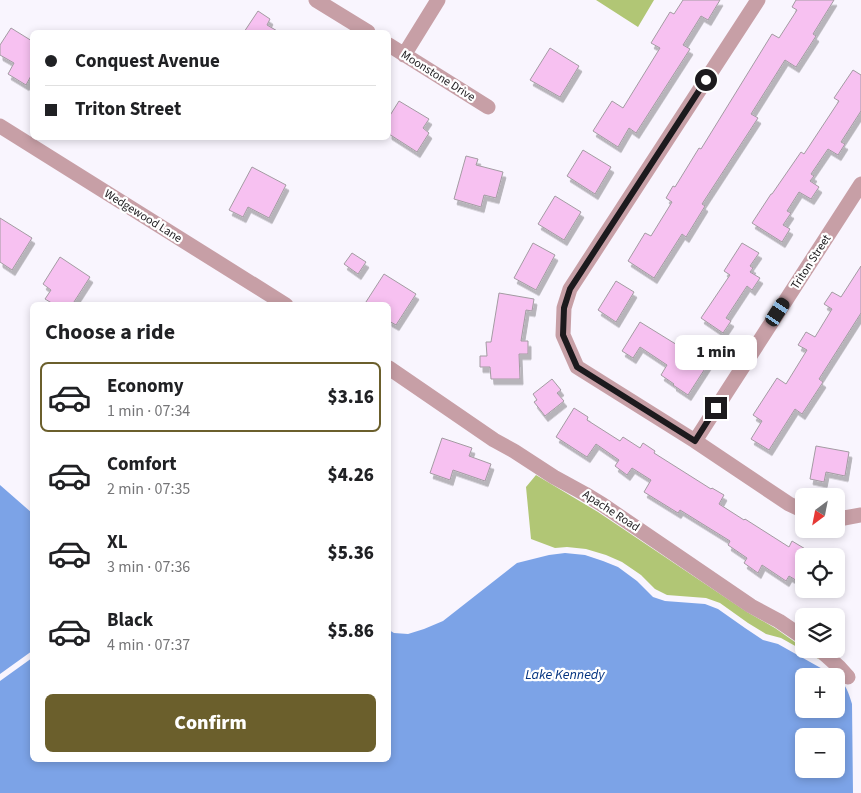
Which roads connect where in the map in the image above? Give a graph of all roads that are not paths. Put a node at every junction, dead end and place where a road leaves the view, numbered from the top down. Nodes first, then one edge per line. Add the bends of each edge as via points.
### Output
1 (316, 0) edge
2 (438, 0) edge
3 (758, 0) edge
4 (365, 30) edge
5 (391, 46) edge
6 (404, 55) junction
7 (488, 107) dead end
8 (0, 126) edge
9 (861, 184) edge
10 (281, 302) edge
11 (391, 369) edge
12 (695, 441) junction
13 (795, 507) edge
14 (861, 515) edge
15 (845, 518) edge
16 (795, 632) edge
17 (830, 658) edge
18 (848, 677) dead end

1 - 4 street
2 - 6 street
3 - 12 street via 570,289 564,308 563,335 577,367
5 - 6 street, Moonstone Drive
6 - 7 street, Moonstone Drive
8 - 10 street, Wedgewood Lane
9 - 12 street, Triton Street
11 - 16 street, Apache Road via 494,440 597,501
12 - 13 street
14 - 15 street
17 - 18 street

